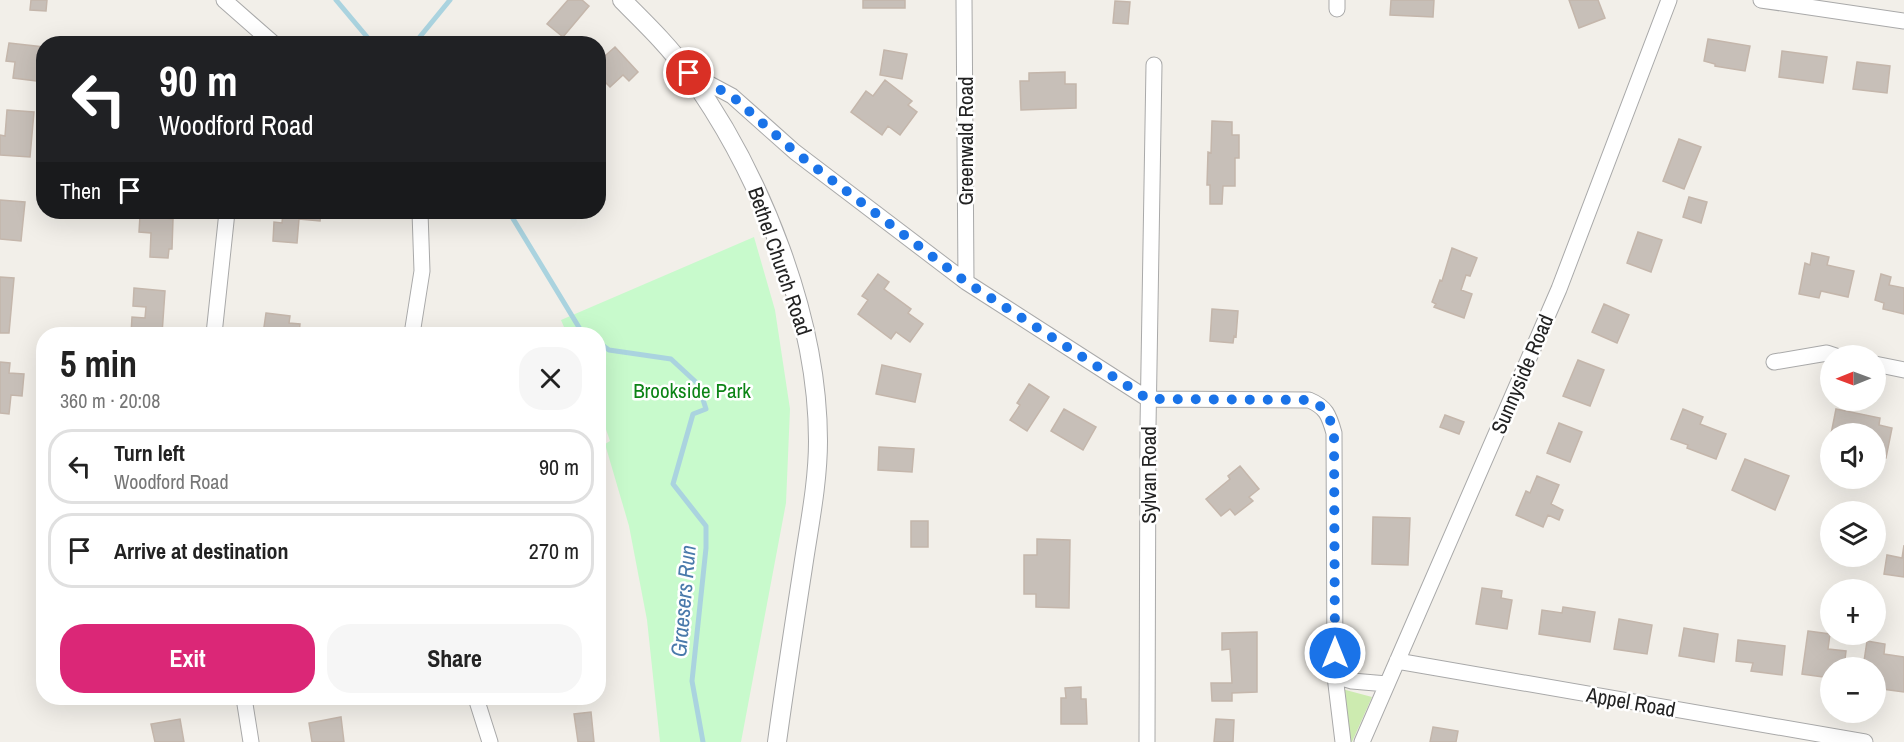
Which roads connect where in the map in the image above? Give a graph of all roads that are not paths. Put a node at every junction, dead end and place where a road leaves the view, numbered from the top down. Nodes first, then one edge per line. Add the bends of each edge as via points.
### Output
1 (224, 0) edge
2 (622, 0) edge
3 (964, 0) edge
4 (1669, 0) edge
5 (1761, 0) edge
6 (1904, 21) edge
7 (262, 36) edge
8 (1154, 65) dead end
9 (689, 73) junction
10 (226, 219) edge
11 (420, 219) edge
12 (966, 282) junction
13 (215, 327) edge
14 (413, 327) edge
15 (1820, 354) edge
16 (1774, 362) dead end
17 (1886, 366) edge
18 (1904, 370) edge
19 (1148, 399) junction
20 (1397, 661) junction
21 (1335, 676) junction
22 (1387, 684) junction
23 (245, 705) edge
24 (478, 705) edge
25 (251, 742) edge
26 (490, 742) edge
27 (777, 742) edge
28 (1147, 742) edge
29 (1343, 742) edge
30 (1362, 742) edge
31 (1865, 742) edge

1 - 7 street
2 - 9 street, Bethel Church Road
3 - 12 street, Greenwald Road
4 - 20 street, Sunnyside Road via 1559,289
5 - 6 street
8 - 19 street, Sylvan Road
9 - 12 street via 732,96 795,152
9 - 27 street, Bethel Church Road via 743,160 775,235 809,346 817,399 818,443 811,510
10 - 13 street
11 - 14 street via 422,271
12 - 19 street
15 - 16 street
17 - 18 street
19 - 21 street via 1309,400 1329,414 1334,433
19 - 28 street, Sylvan Road
20 - 22 street, Sunnyside Road
20 - 31 street, Appel Road
21 - 22 street
21 - 29 street
22 - 30 street, Sunnyside Road
23 - 25 street
24 - 26 street

